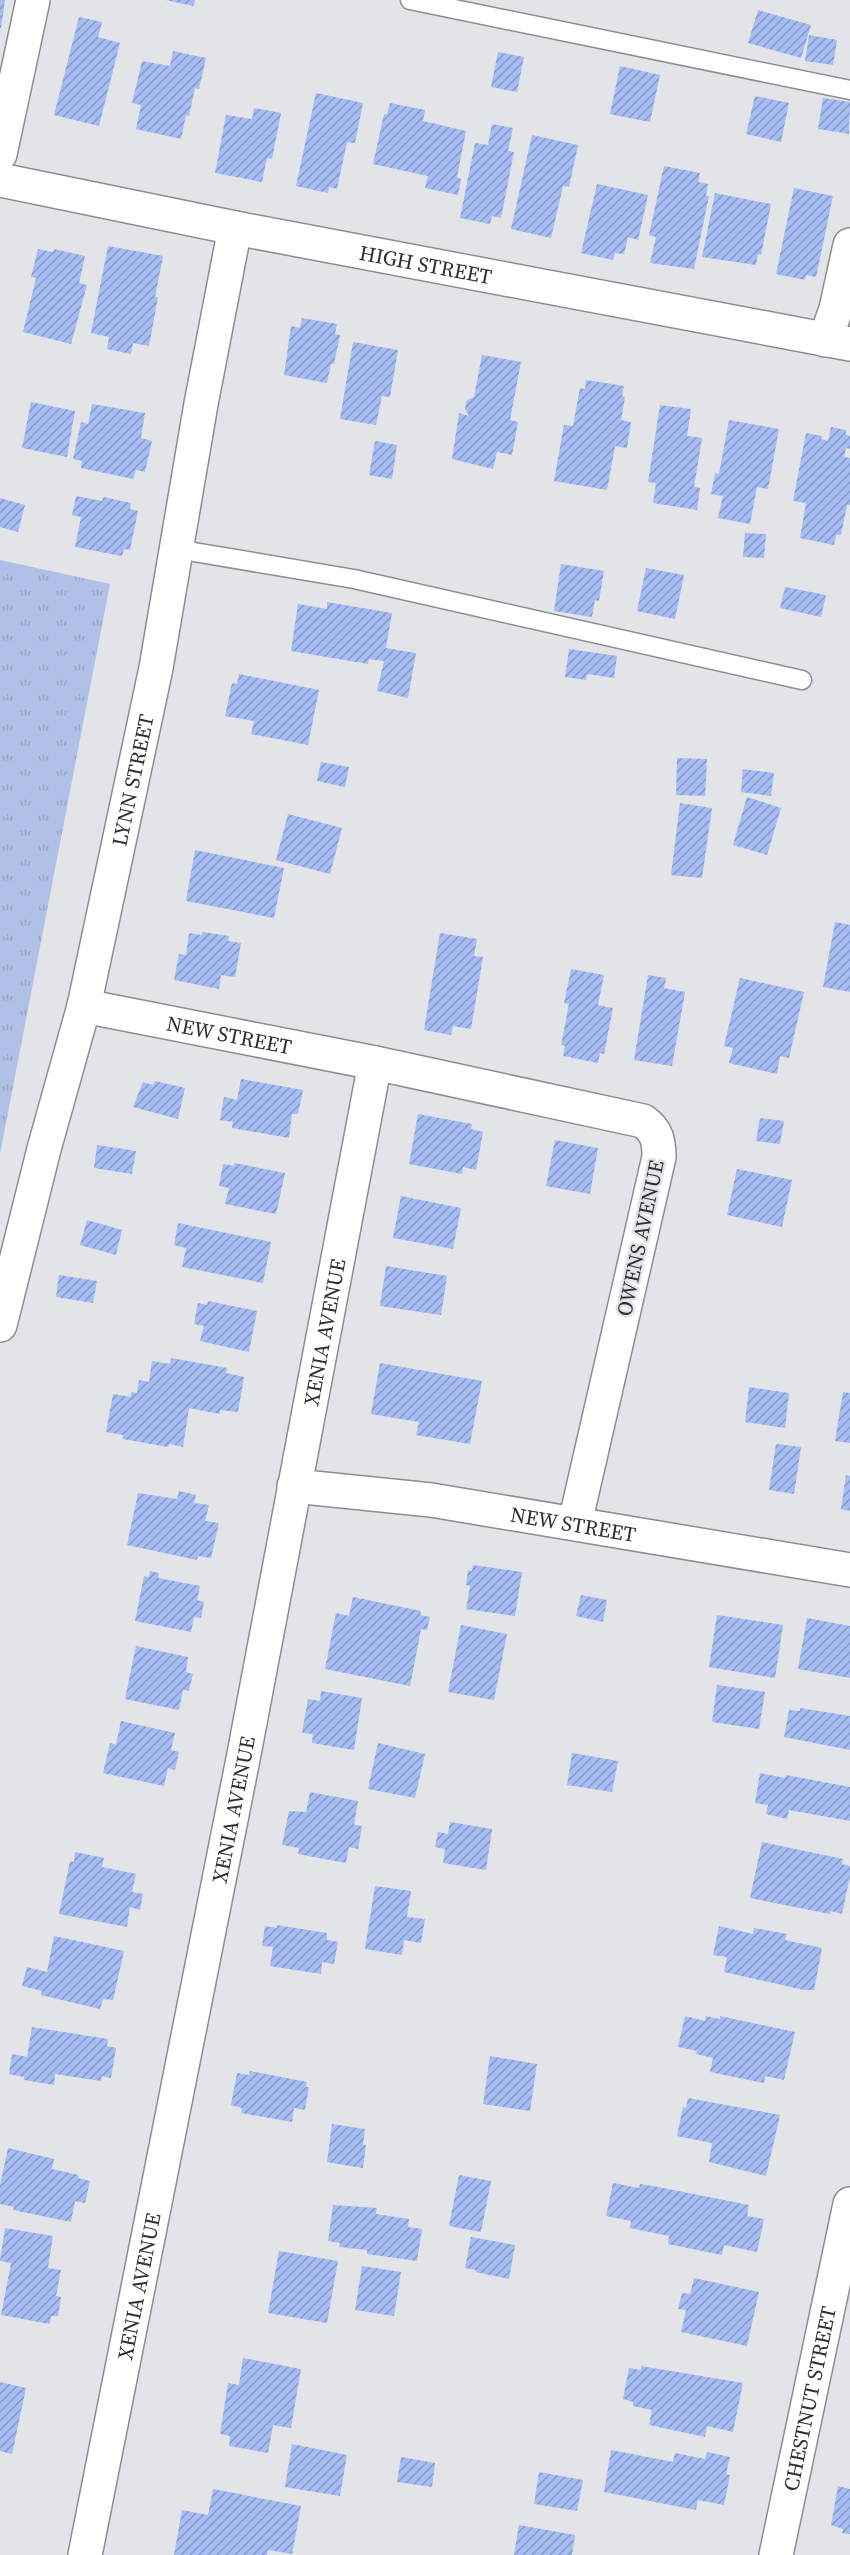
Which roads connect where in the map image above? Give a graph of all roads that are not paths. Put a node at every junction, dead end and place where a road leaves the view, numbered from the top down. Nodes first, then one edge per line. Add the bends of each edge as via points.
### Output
1 (33, 0) edge
2 (411, 0) edge
3 (850, 90) edge
4 (0, 154) edge
5 (0, 180) edge
6 (235, 228) junction
7 (849, 256) edge
8 (837, 342) edge
9 (176, 549) junction
10 (802, 680) dead end
11 (84, 1006) junction
12 (375, 1063) junction
13 (0, 1324) edge
14 (294, 1486) junction
15 (575, 1523) junction
16 (850, 1570) edge
17 (850, 2204) edge
18 (85, 2555) edge
19 (776, 2555) edge

1 - 4 street
2 - 3 lane
5 - 6 street, HIGH STREET
6 - 8 street, HIGH STREET
6 - 9 street, LYNN STREET
7 - 8 street via 836,309
9 - 10 lane via 354,579
9 - 11 street, LYNN STREET via 156,668
11 - 12 street, NEW STREET
11 - 13 street, LYNN STREET
12 - 14 street, XENIA AVENUE
12 - 15 street, OWENS AVENUE via 643,1121 653,1128 659,1141 659,1157
14 - 15 street, NEW STREET via 430,1500
14 - 18 street, XENIA AVENUE
15 - 16 street, NEW STREET
17 - 19 street, CHESTNUT STREET

